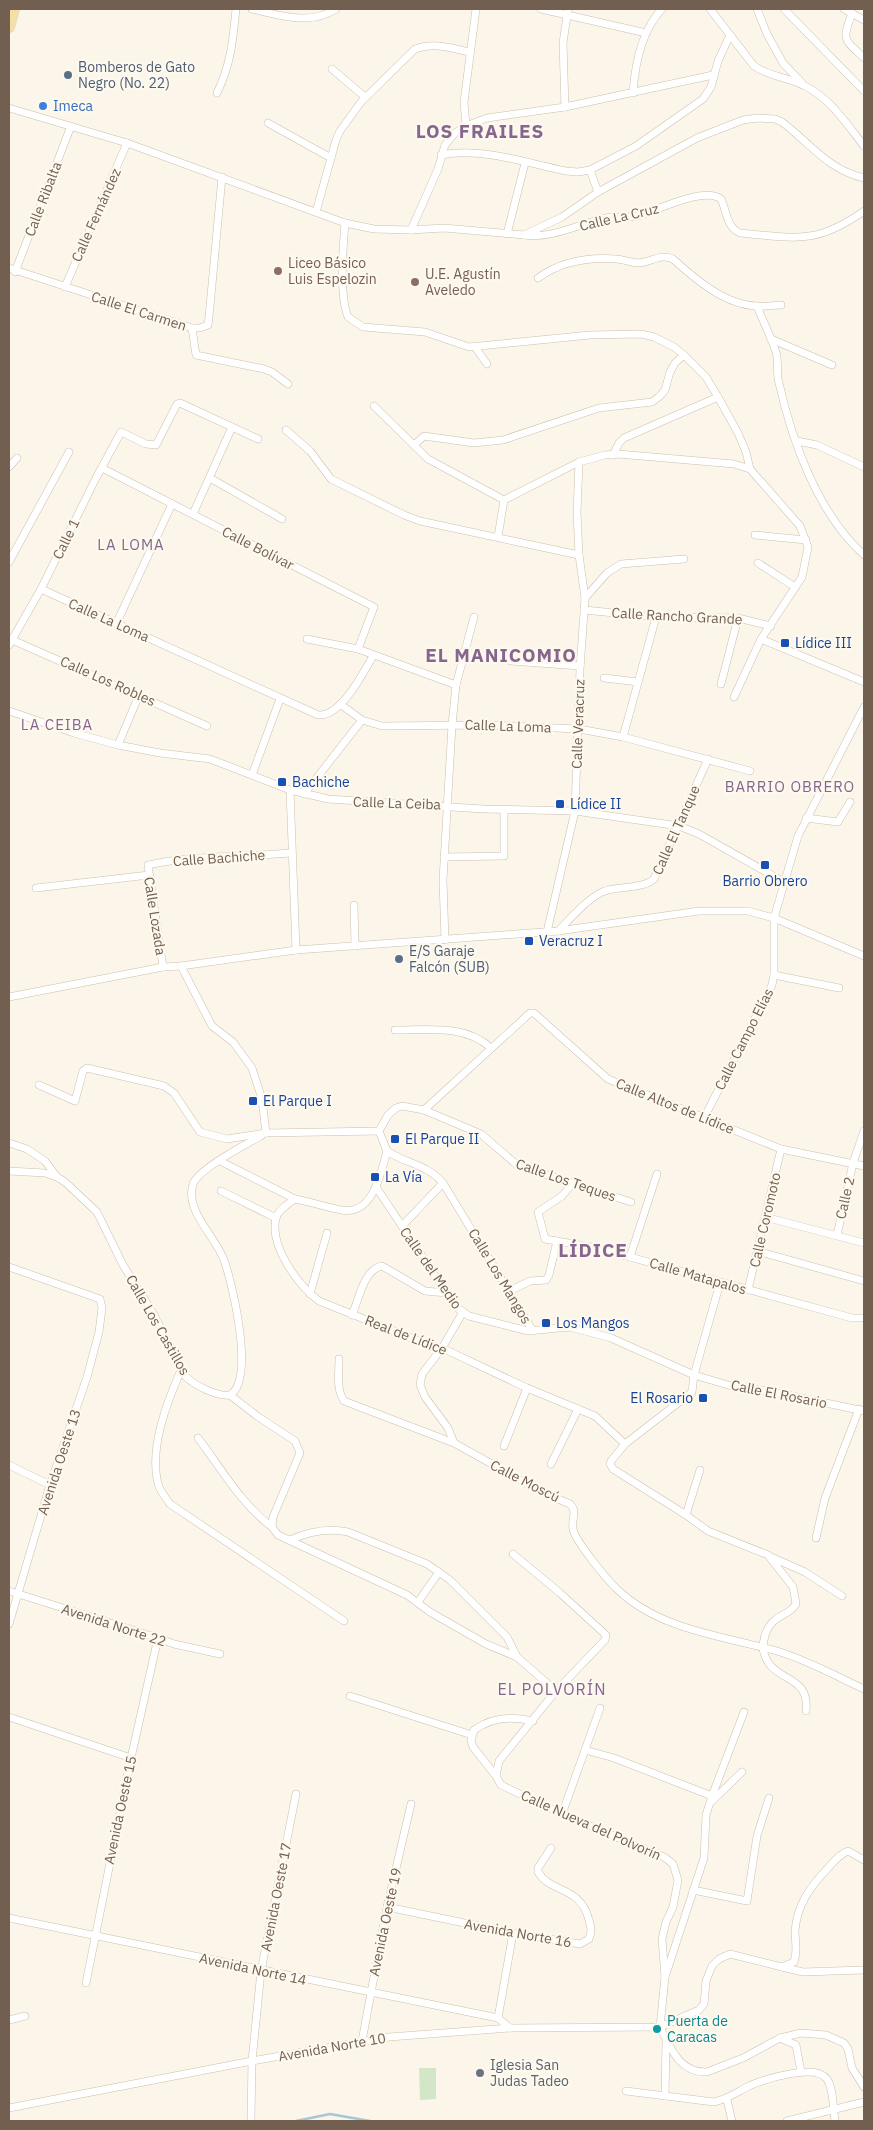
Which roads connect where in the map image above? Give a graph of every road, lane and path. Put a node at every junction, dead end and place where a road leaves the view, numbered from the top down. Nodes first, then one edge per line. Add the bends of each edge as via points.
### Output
1 (14, 9) edge
2 (236, 9) edge
3 (252, 9) edge
4 (336, 9) edge
5 (476, 9) edge
6 (541, 9) edge
7 (662, 9) edge
8 (710, 9) edge
9 (757, 9) edge
10 (784, 9) edge
11 (844, 9) edge
12 (567, 11) edge
13 (852, 13) junction
14 (864, 20) edge
15 (9, 27) edge
16 (646, 33) junction
17 (730, 35) junction
18 (470, 52) junction
19 (864, 58) edge
20 (332, 68) dead end
21 (713, 75) junction
22 (804, 85) junction
23 (864, 91) edge
24 (216, 93) dead end
25 (633, 93) junction
26 (365, 98) junction
27 (565, 107) junction
28 (9, 108) edge
29 (268, 123) dead end
30 (71, 126) junction
31 (466, 126) junction
32 (127, 143) junction
33 (864, 146) edge
34 (441, 155) junction
35 (331, 158) junction
36 (525, 163) junction
37 (590, 170) junction
38 (222, 177) junction
39 (864, 178) edge
40 (598, 192) junction
41 (864, 211) edge
42 (316, 212) junction
43 (345, 223) junction
44 (411, 230) junction
45 (508, 234) junction
46 (524, 235) junction
47 (12, 270) edge
48 (538, 278) dead end
49 (65, 287) junction
50 (781, 305) dead end
51 (756, 306) junction
52 (192, 328) junction
53 (770, 339) junction
54 (475, 347) junction
55 (684, 355) junction
56 (487, 364) dead end
57 (832, 365) dead end
58 (288, 384) dead end
59 (718, 398) junction
60 (374, 406) dead end
61 (232, 427) junction
62 (286, 430) dead end
63 (258, 439) dead end
64 (797, 441) junction
65 (414, 445) junction
66 (69, 452) dead end
67 (613, 455) junction
68 (17, 458) dead end
69 (579, 462) junction
70 (9, 467) edge
71 (864, 467) edge
72 (102, 468) junction
73 (750, 469) junction
74 (210, 478) junction
75 (504, 500) junction
76 (172, 504) junction
77 (193, 514) junction
78 (282, 519) dead end
79 (755, 535) dead end
80 (498, 538) junction
81 (806, 540) junction
82 (579, 555) junction
83 (864, 555) edge
84 (684, 559) dead end
85 (9, 562) edge
86 (758, 563) dead end
87 (796, 587) junction
88 (40, 589) junction
89 (585, 598) junction
90 (584, 610) junction
91 (474, 617) dead end
92 (656, 617) junction
93 (738, 618) junction
94 (117, 622) junction
95 (771, 626) junction
96 (307, 638) dead end
97 (761, 639) junction
98 (10, 641) edge
99 (358, 649) junction
100 (373, 656) junction
101 (511, 662) dead end
102 (580, 666) junction
103 (604, 678) dead end
104 (638, 682) junction
105 (864, 682) edge
106 (721, 684) dead end
107 (456, 685) junction
108 (139, 695) junction
109 (734, 697) dead end
110 (280, 699) junction
111 (340, 704) junction
112 (864, 707) edge
113 (9, 711) edge
114 (362, 720) junction
115 (452, 724) junction
116 (207, 726) dead end
117 (579, 729) junction
118 (623, 737) junction
119 (118, 745) junction
120 (708, 759) junction
121 (750, 771) dead end
122 (252, 775) junction
123 (290, 790) junction
124 (304, 794) junction
125 (850, 802) dead end
126 (448, 805) junction
127 (504, 810) junction
128 (575, 811) junction
129 (806, 818) junction
130 (679, 826) junction
131 (291, 853) junction
132 (444, 857) junction
133 (148, 866) joint
134 (149, 875) junction
135 (784, 882) junction
136 (36, 888) dead end
137 (354, 905) dead end
138 (774, 918) junction
139 (558, 931) junction
140 (547, 932) junction
141 (446, 940) junction
142 (355, 946) junction
143 (296, 950) junction
144 (864, 956) edge
145 (163, 966) junction
146 (181, 966) junction
147 (774, 975) junction
148 (839, 988) dead end
149 (9, 997) edge
150 (395, 1030) dead end
151 (491, 1048) junction
152 (39, 1085) dead end
153 (424, 1110) junction
154 (704, 1118) junction
155 (380, 1131) junction
156 (864, 1132) edge
157 (266, 1133) junction
158 (9, 1144) edge
159 (781, 1149) junction
160 (387, 1151) junction
161 (220, 1161) junction
162 (853, 1163) junction
163 (864, 1166) edge
164 (9, 1171) edge
165 (657, 1174) dead end
166 (57, 1177) junction
167 (443, 1184) junction
168 (573, 1184) junction
169 (376, 1187) junction
170 (221, 1191) dead end
171 (295, 1199) junction
172 (631, 1202) dead end
173 (765, 1217) junction
174 (276, 1218) junction
175 (402, 1226) junction
176 (327, 1233) dead end
177 (836, 1236) junction
178 (557, 1241) junction
179 (864, 1243) edge
180 (758, 1251) junction
181 (630, 1257) junction
182 (9, 1267) edge
183 (864, 1281) edge
184 (720, 1283) junction
185 (748, 1290) junction
186 (509, 1292) junction
187 (447, 1293) junction
188 (310, 1294) junction
189 (463, 1312) junction
190 (352, 1315) junction
191 (864, 1318) edge
192 (533, 1331) junction
193 (442, 1348) junction
194 (339, 1359) dead end
195 (181, 1370) junction
196 (694, 1376) junction
197 (527, 1388) junction
198 (230, 1395) junction
199 (578, 1409) junction
200 (862, 1410) edge
201 (198, 1438) dead end
202 (454, 1443) junction
203 (625, 1444) junction
204 (504, 1446) dead end
205 (551, 1464) dead end
206 (9, 1465) edge
207 (700, 1470) dead end
208 (50, 1486) junction
209 (686, 1514) junction
210 (272, 1527) junction
211 (816, 1538) dead end
212 (290, 1540) junction
213 (513, 1554) dead end
214 (768, 1555) junction
215 (440, 1572) junction
216 (9, 1591) edge
217 (18, 1594) junction
218 (842, 1596) dead end
219 (418, 1602) junction
220 (344, 1620) dead end
221 (9, 1624) edge
222 (158, 1638) junction
223 (763, 1648) junction
224 (220, 1654) dead end
225 (518, 1657) junction
226 (864, 1689) edge
227 (556, 1691) junction
228 (350, 1696) dead end
229 (600, 1708) dead end
230 (806, 1711) dead end
231 (744, 1712) dead end
232 (9, 1717) edge
233 (533, 1721) junction
234 (472, 1735) junction
235 (584, 1750) junction
236 (131, 1758) junction
237 (742, 1772) dead end
238 (496, 1776) junction
239 (296, 1794) dead end
240 (712, 1796) junction
241 (769, 1798) dead end
242 (411, 1804) dead end
243 (709, 1804) junction
244 (562, 1814) junction
245 (551, 1848) dead end
246 (864, 1860) edge
247 (693, 1890) junction
248 (387, 1907) junction
249 (9, 1918) edge
250 (513, 1933) junction
251 (94, 1936) junction
252 (782, 1967) junction
253 (261, 1970) junction
254 (864, 1970) edge
255 (665, 1977) junction
256 (86, 1983) dead end
257 (371, 1994) junction
258 (25, 2016) dead end
259 (498, 2018) junction
260 (9, 2020) edge
261 (660, 2027) junction
262 (510, 2028) junction
263 (780, 2038) junction
264 (666, 2039) junction
265 (362, 2041) junction
266 (252, 2061) junction
267 (801, 2072) junction
268 (864, 2088) edge
269 (626, 2091) dead end
270 (665, 2096) junction
271 (727, 2100) junction
272 (864, 2102) edge
273 (9, 2108) edge
274 (833, 2111) junction
275 (251, 2120) dead end
276 (732, 2121) edge
277 (787, 2121) edge
278 (835, 2121) edge

1 - 15 main road
2 - 24 street via 231,58
3 - 4 street via 289,18 316,18
5 - 18 street
6 - 12 street
7 - 16 street
8 - 17 street
9 - 22 street via 783,63
10 - 23 street
11 - 13 street
12 - 16 street
12 - 27 street via 563,43
13 - 14 street
13 - 19 street via 846,39
16 - 25 street via 637,59
17 - 21 street
17 - 22 street via 746,57 764,72
18 - 26 street via 439,45 415,49
18 - 31 street via 464,102
20 - 26 street
21 - 25 street
21 - 37 street via 711,87 703,99 636,146
22 - 33 street via 832,105
25 - 27 street
26 - 35 street via 340,131
27 - 31 street via 487,118
28 - 30 street
29 - 35 street
30 - 32 street
30 - 47 street, Calle Ribalta
31 - 34 street via 444,144
32 - 38 street
32 - 49 street, Calle Fernández
34 - 36 street via 480,153
34 - 44 street via 433,183
35 - 42 street
36 - 37 street via 566,171
36 - 45 street
37 - 40 street
38 - 42 street
38 - 52 street, Calle El Carmen via 208,325
39 - 40 street via 824,160 782,122 758,118 696,138
40 - 46 street via 562,217
41 - 46 street, Calle La Cruz via 845,225 809,238 740,233 728,222 721,199 714,195 700,195 635,216 601,219 542,236
42 - 43 street
43 - 44 street via 374,229
43 - 54 street via 345,306 349,318 363,327 425,332
44 - 45 street via 444,228
45 - 46 street
47 - 49 street, Calle El Carmen
48 - 51 street via 548,270 570,262 616,259 638,263 667,257 724,296
49 - 52 street, Calle El Carmen
50 - 51 street
51 - 53 street
52 - 58 street via 196,355 264,369
53 - 57 street
53 - 64 street via 777,354 778,380
54 - 55 street via 590,335 641,334 674,346
54 - 56 street
55 - 59 street via 706,377
55 - 65 street via 673,368 665,390 652,402 599,408 502,440 474,443 424,436
59 - 67 street via 624,438
59 - 73 street via 738,433
60 - 65 street
61 - 63 street
61 - 72 street, Calle 1 via 179,404 156,445 146,444 121,432
61 - 74 street
62 - 80 street via 310,451 331,479 420,521
64 - 71 street via 817,444
64 - 83 street via 809,475 834,522
65 - 75 street via 438,466
66 - 85 street
67 - 69 street
67 - 73 street via 734,464
68 - 70 street
69 - 75 street
69 - 82 street, Calle Veracruz via 576,499
72 - 76 street, Calle Bolívar
72 - 88 street, Calle 1
73 - 81 street via 791,515
74 - 77 street
74 - 78 street
75 - 80 street
76 - 77 street, Calle Bolívar
76 - 94 street
77 - 99 street, Calle Bolívar via 374,607
79 - 81 street
80 - 82 street
81 - 87 street via 808,555
82 - 89 street, Calle Veracruz
84 - 89 street via 622,564 607,573
86 - 87 street
87 - 95 street
88 - 94 street, Calle La Loma
88 - 98 street, Calle 1
89 - 90 street, Calle Veracruz
90 - 92 street, Calle Rancho Grande
90 - 102 street, Calle Veracruz
91 - 107 street
92 - 93 street, Calle Rancho Grande
92 - 104 street
93 - 95 street, Calle Rancho Grande
93 - 106 street
94 - 110 street, Calle La Loma
95 - 97 street
96 - 99 street
97 - 105 street
97 - 109 street
98 - 108 street, Calle Los Robles
99 - 100 street
100 - 107 street
100 - 111 street, Calle La Loma
101 - 102 street
102 - 117 street, Calle Veracruz
103 - 104 street
104 - 118 street
107 - 115 street
108 - 116 street, Calle Los Robles
108 - 119 street
110 - 111 street, Calle La Loma via 318,715 327,714
110 - 122 street
111 - 114 street, Calle La Loma
112 - 129 street, Calle Campo Elías
113 - 119 street, Calle La Ceiba
114 - 115 street, Calle La Loma via 390,726
114 - 124 street
115 - 117 street, Calle La Loma
115 - 126 street
117 - 118 street, Calle La Loma
117 - 128 street, Calle Veracruz
118 - 120 street, Calle La Loma
119 - 122 street, Calle La Ceiba via 210,759
120 - 121 street, Calle La Loma
120 - 130 street, Calle El Tanque
122 - 123 street, Calle La Ceiba
123 - 124 street, Calle La Ceiba
123 - 131 street
124 - 126 street, Calle La Ceiba via 364,803
125 - 129 street via 840,821
126 - 127 street, Calle La Ceiba
126 - 132 street
127 - 128 street, Calle La Ceiba
127 - 132 street via 504,856
128 - 130 street, Calle La Ceiba
128 - 140 street, Calle Veracruz
129 - 135 street, Calle Campo Elías
130 - 135 street, Calle La Ceiba
130 - 139 street, Calle El Tanque via 654,879 601,893
131 - 133 street, Calle Bachiche via 198,857
131 - 143 street
132 - 141 street
133 - 134 street, Calle Lozada
134 - 136 street
134 - 145 street, Calle Lozada
135 - 138 street, Calle Campo Elías
137 - 142 street
138 - 139 street via 748,911 699,911
138 - 144 street
138 - 147 street, Calle Campo Elías
139 - 140 street
140 - 141 street
141 - 142 street
142 - 143 street
143 - 146 street
145 - 146 street
145 - 149 street
146 - 157 street via 212,1026 233,1042 252,1068 262,1099
147 - 148 street
147 - 154 street, Calle Campo Elías via 748,1035
150 - 151 street via 448,1030 470,1034 481,1038
151 - 153 street, Calle Altos de Lídice
151 - 154 street, Calle Altos de Lídice via 530,1013 536,1013 606,1078
152 - 157 street via 75,1101 83,1071 87,1068 164,1086 174,1093 200,1132 211,1136 227,1139
153 - 155 street, Calle Los Teques via 396,1108 388,1115
153 - 168 street, Calle Los Teques via 481,1134 517,1165
154 - 159 street, Calle Altos de Lídice
155 - 157 street
155 - 160 street
156 - 162 street, Calle 2
157 - 161 street
158 - 166 street, Calle Los Castillos via 28,1149 45,1161
159 - 162 street, Calle Altos de Lídice
159 - 173 street, Calle Coromoto
160 - 167 street, Calle Los Mangos via 397,1158 418,1164
160 - 169 street
161 - 171 street
161 - 198 street via 194,1182 191,1199 225,1262 234,1298 242,1365 235,1391
162 - 163 street, Calle Altos de Lídice
162 - 177 street, Calle 2
164 - 166 street
165 - 181 street
166 - 195 street, Calle Los Castillos via 97,1212
167 - 175 street
167 - 186 street, Calle Los Mangos
168 - 172 street, Calle Los Teques
168 - 178 street via 537,1213 544,1239
169 - 171 street via 368,1201 347,1210
169 - 175 street, Calle del Medio
170 - 174 street
171 - 174 street via 280,1210
173 - 177 street
173 - 180 street, Calle Coromoto
174 - 188 street, Real de Lídice via 276,1240 283,1257
175 - 187 street, Calle del Medio
176 - 188 street
177 - 179 street
178 - 181 street, Calle Matapalos
178 - 186 street via 546,1280 530,1281
180 - 183 street
180 - 185 street, Calle Coromoto
181 - 184 street, Calle Matapalos
182 - 208 street, Avenida Oeste 13 via 100,1299 102,1308 100,1332 87,1377
184 - 185 street, Calle Matapalos
184 - 196 street
185 - 191 street, Calle Matapalos via 852,1318
186 - 192 street, Calle Los Mangos
187 - 189 street, Calle del Medio
187 - 190 street via 425,1291 382,1266 376,1267 369,1272
188 - 190 street, Real de Lídice
189 - 192 street, Calle del Medio
189 - 193 street
190 - 193 street, Real de Lídice
192 - 196 street, Calle Los Mangos via 570,1327 611,1338
193 - 197 street, Real de Lídice
193 - 202 street via 422,1374 420,1385
194 - 202 street, Calle Moscú via 339,1387 344,1401
195 - 198 street, Calle Los Castillos via 190,1381 220,1395
195 - 220 street via 165,1405 156,1461 159,1485 170,1504
196 - 200 street, Calle El Rosario
196 - 203 street via 691,1395
197 - 199 street, Real de Lídice
197 - 204 street
198 - 210 street, Calle Los Castillos via 295,1440 298,1447 298,1460 273,1517
199 - 203 street, Real de Lídice via 595,1416
199 - 205 street
200 - 211 street via 825,1498
201 - 210 street via 221,1472 260,1518
202 - 223 street, Calle Moscú via 570,1504 575,1513 572,1528 577,1540 617,1590 637,1605 682,1626
203 - 209 street via 611,1462 611,1467
206 - 208 street
207 - 209 street
208 - 217 street, Avenida Oeste 13
209 - 214 street via 708,1532
210 - 212 street via 278,1535
212 - 215 street via 322,1531 348,1532 428,1564
212 - 219 street
213 - 227 street via 606,1636
214 - 218 street via 805,1572
214 - 223 street via 793,1587 796,1604 774,1620 766,1632
215 - 219 street
215 - 225 street via 507,1637
216 - 217 street, Avenida Norte 22
217 - 221 street, Avenida Oeste 13
217 - 222 street, Avenida Norte 22
219 - 225 street via 486,1644
222 - 224 street, Avenida Norte 22
222 - 236 street, Avenida Oeste 15
223 - 226 street, Calle Moscú via 807,1662
223 - 230 street via 769,1664 778,1674 793,1680 801,1688 807,1699
225 - 227 street
227 - 233 street
228 - 234 street
229 - 235 street
231 - 240 street
232 - 236 street
233 - 234 street via 519,1717 503,1718 478,1728
233 - 238 street via 499,1762
234 - 238 street, Calle Nueva del Polvorín via 473,1747
235 - 240 street via 614,1758
235 - 244 street
236 - 251 street, Avenida Oeste 15
237 - 243 street
238 - 244 street, Calle Nueva del Polvorín via 501,1785
239 - 253 street, Avenida Oeste 17
240 - 243 street
241 - 247 street via 757,1836 747,1901
242 - 248 street, Avenida Oeste 19
243 - 247 street via 704,1858
244 - 255 street, Calle Nueva del Polvorín via 664,1857 673,1864 678,1880 662,1939
245 - 250 street, Avenida Norte 16 via 538,1872 579,1900 587,1912 592,1931 589,1939 580,1944
246 - 252 street via 848,1851 840,1855 812,1885 799,1908 794,1962
247 - 255 street
248 - 250 street, Avenida Norte 16
248 - 257 street, Avenida Oeste 19
249 - 251 street, Avenida Norte 14
250 - 259 street
251 - 253 street, Avenida Norte 14
251 - 256 street, Avenida Oeste 15
252 - 254 street via 803,1972
252 - 261 street via 730,1954 719,1959 706,1981 704,2004 700,2010
253 - 257 street, Avenida Norte 14
253 - 266 street, Avenida Oeste 17
255 - 261 street, Calle Nueva del Polvorín
257 - 259 street, Avenida Norte 14
257 - 265 street, Avenida Oeste 19
258 - 260 street
259 - 262 street
261 - 262 street, Avenida Norte 10
261 - 264 street
262 - 265 street, Avenida Norte 10
263 - 264 street via 743,2058 707,2072 689,2069 676,2058
263 - 267 street via 796,2045
263 - 268 street via 801,2033 826,2035 844,2043 852,2068
264 - 270 street
265 - 266 street, Avenida Norte 10
266 - 273 street, Avenida Norte 10
266 - 275 street, Avenida Oeste 17
267 - 271 street via 749,2087
267 - 274 street via 826,2078
269 - 270 street
270 - 271 street via 714,2102
271 - 276 street
272 - 274 street
274 - 277 street
274 - 278 street

